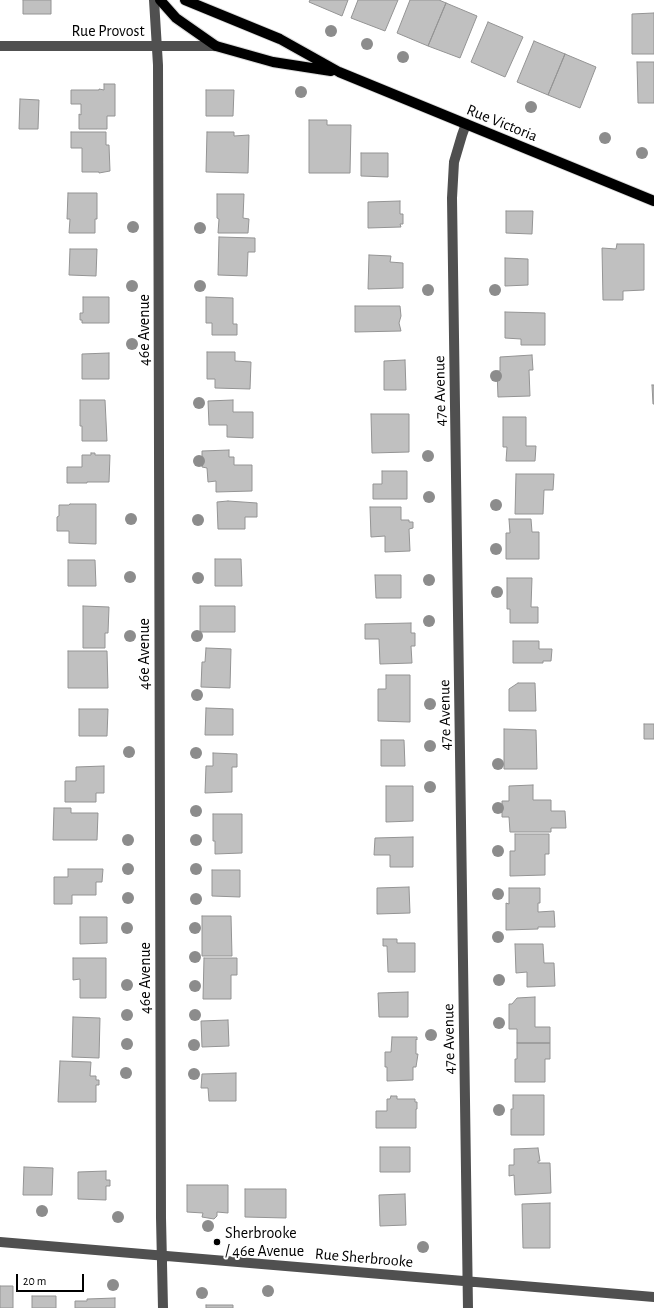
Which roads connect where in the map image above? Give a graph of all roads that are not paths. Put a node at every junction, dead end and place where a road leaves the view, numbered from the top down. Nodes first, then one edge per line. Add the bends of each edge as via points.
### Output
1 (154, 0) edge
2 (160, 0) edge
3 (185, 0) edge
4 (0, 46) edge
5 (157, 46) junction
6 (216, 46) junction
7 (339, 72) junction
8 (466, 124) junction
9 (654, 201) edge
10 (0, 1242) edge
11 (162, 1256) junction
12 (468, 1281) junction
13 (654, 1297) edge
14 (163, 1308) edge
15 (468, 1308) edge

1 - 5 street, 46e Avenue
2 - 6 main road, Rue Victoria via 176,18
3 - 7 main road, Rue Victoria via 280,39
4 - 5 street, Rue Provost
5 - 6 street, Rue Provost
5 - 11 street, 46e Avenue
6 - 7 main road, Rue Victoria via 273,62
7 - 8 main road, Rue Victoria
8 - 9 main road, Rue Victoria
8 - 12 street, 47e Avenue via 454,162 452,198
10 - 11 street, Rue Sherbrooke
11 - 12 street, Rue Sherbrooke
11 - 14 street, 46e Avenue
12 - 13 street, Rue Sherbrooke
12 - 15 street, 47e Avenue

